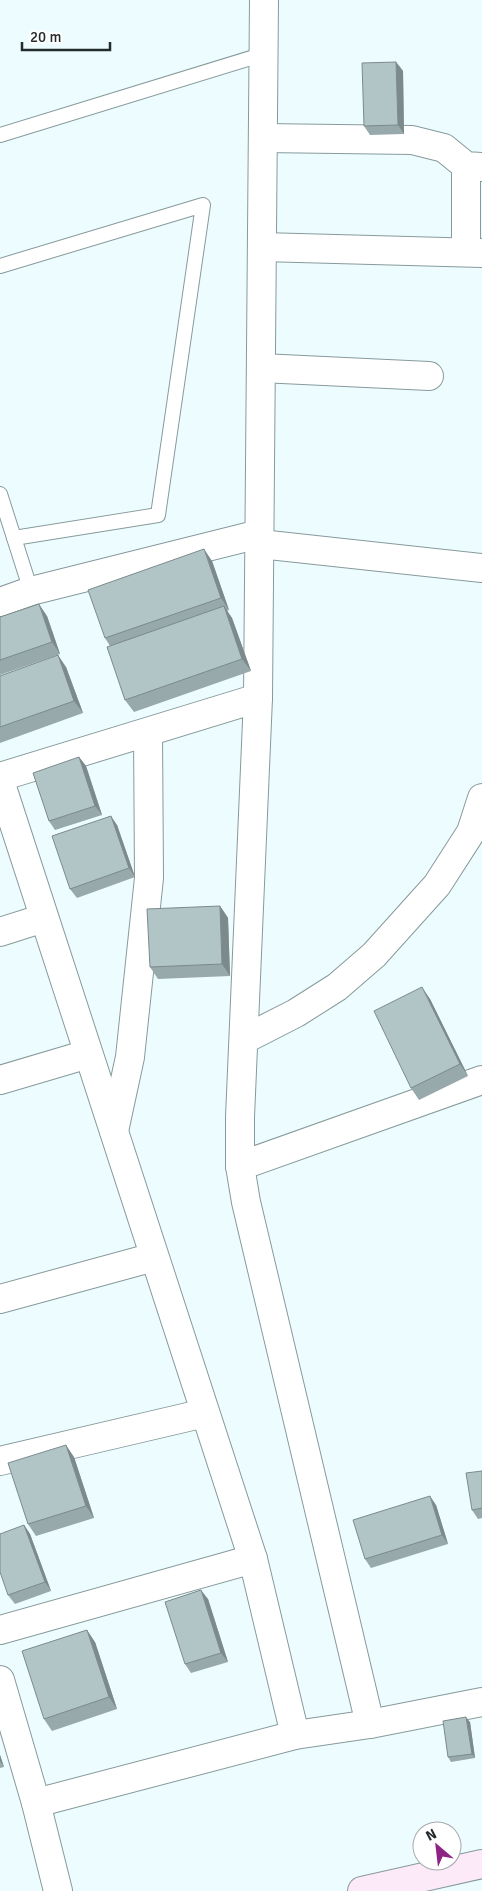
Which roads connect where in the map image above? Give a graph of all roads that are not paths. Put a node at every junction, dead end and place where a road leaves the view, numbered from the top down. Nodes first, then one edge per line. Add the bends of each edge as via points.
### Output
1 (264, 0) edge
2 (264, 54) junction
3 (0, 135) edge
4 (263, 138) junction
5 (474, 167) edge
6 (262, 248) junction
7 (474, 253) edge
8 (0, 266) edge
9 (261, 368) junction
10 (429, 376) dead end
11 (0, 494) edge
12 (14, 538) junction
13 (260, 539) junction
14 (482, 568) edge
15 (31, 591) junction
16 (0, 602) edge
17 (258, 698) junction
18 (148, 733) junction
19 (0, 776) edge
20 (0, 781) edge
21 (482, 798) edge
22 (44, 918) junction
23 (0, 932) edge
24 (245, 1039) junction
25 (88, 1054) junction
26 (0, 1080) edge
27 (482, 1080) edge
28 (114, 1132) junction
29 (240, 1166) junction
30 (154, 1257) junction
31 (0, 1299) edge
32 (205, 1412) junction
33 (0, 1460) edge
34 (253, 1559) junction
35 (0, 1630) edge
36 (0, 1680) edge
37 (482, 1702) edge
38 (370, 1724) junction
39 (295, 1735) junction
40 (36, 1803) junction
41 (482, 1864) edge
42 (58, 1891) edge
43 (362, 1891) edge

1 - 2 street
2 - 3 lane
2 - 4 street
4 - 5 street via 412,140 444,148
4 - 6 street
5 - 7 street
6 - 7 street
6 - 9 street
8 - 12 lane via 203,205 158,515
9 - 10 street
9 - 13 street
11 - 12 lane
12 - 15 lane
13 - 14 street
13 - 15 street
13 - 17 street
15 - 16 street
17 - 18 street
17 - 24 street
18 - 19 street
18 - 28 street via 149,878 130,1057
20 - 22 street
21 - 24 street via 471,832 437,885 374,955 336,987
22 - 23 street
22 - 25 street
24 - 29 street
25 - 26 street
25 - 28 street
27 - 29 street
28 - 30 street
29 - 38 street
30 - 31 street
30 - 32 street
32 - 33 street
32 - 34 street
34 - 35 street
34 - 39 street
36 - 40 street
37 - 38 street
38 - 39 street
39 - 40 street
40 - 42 street
41 - 43 street

